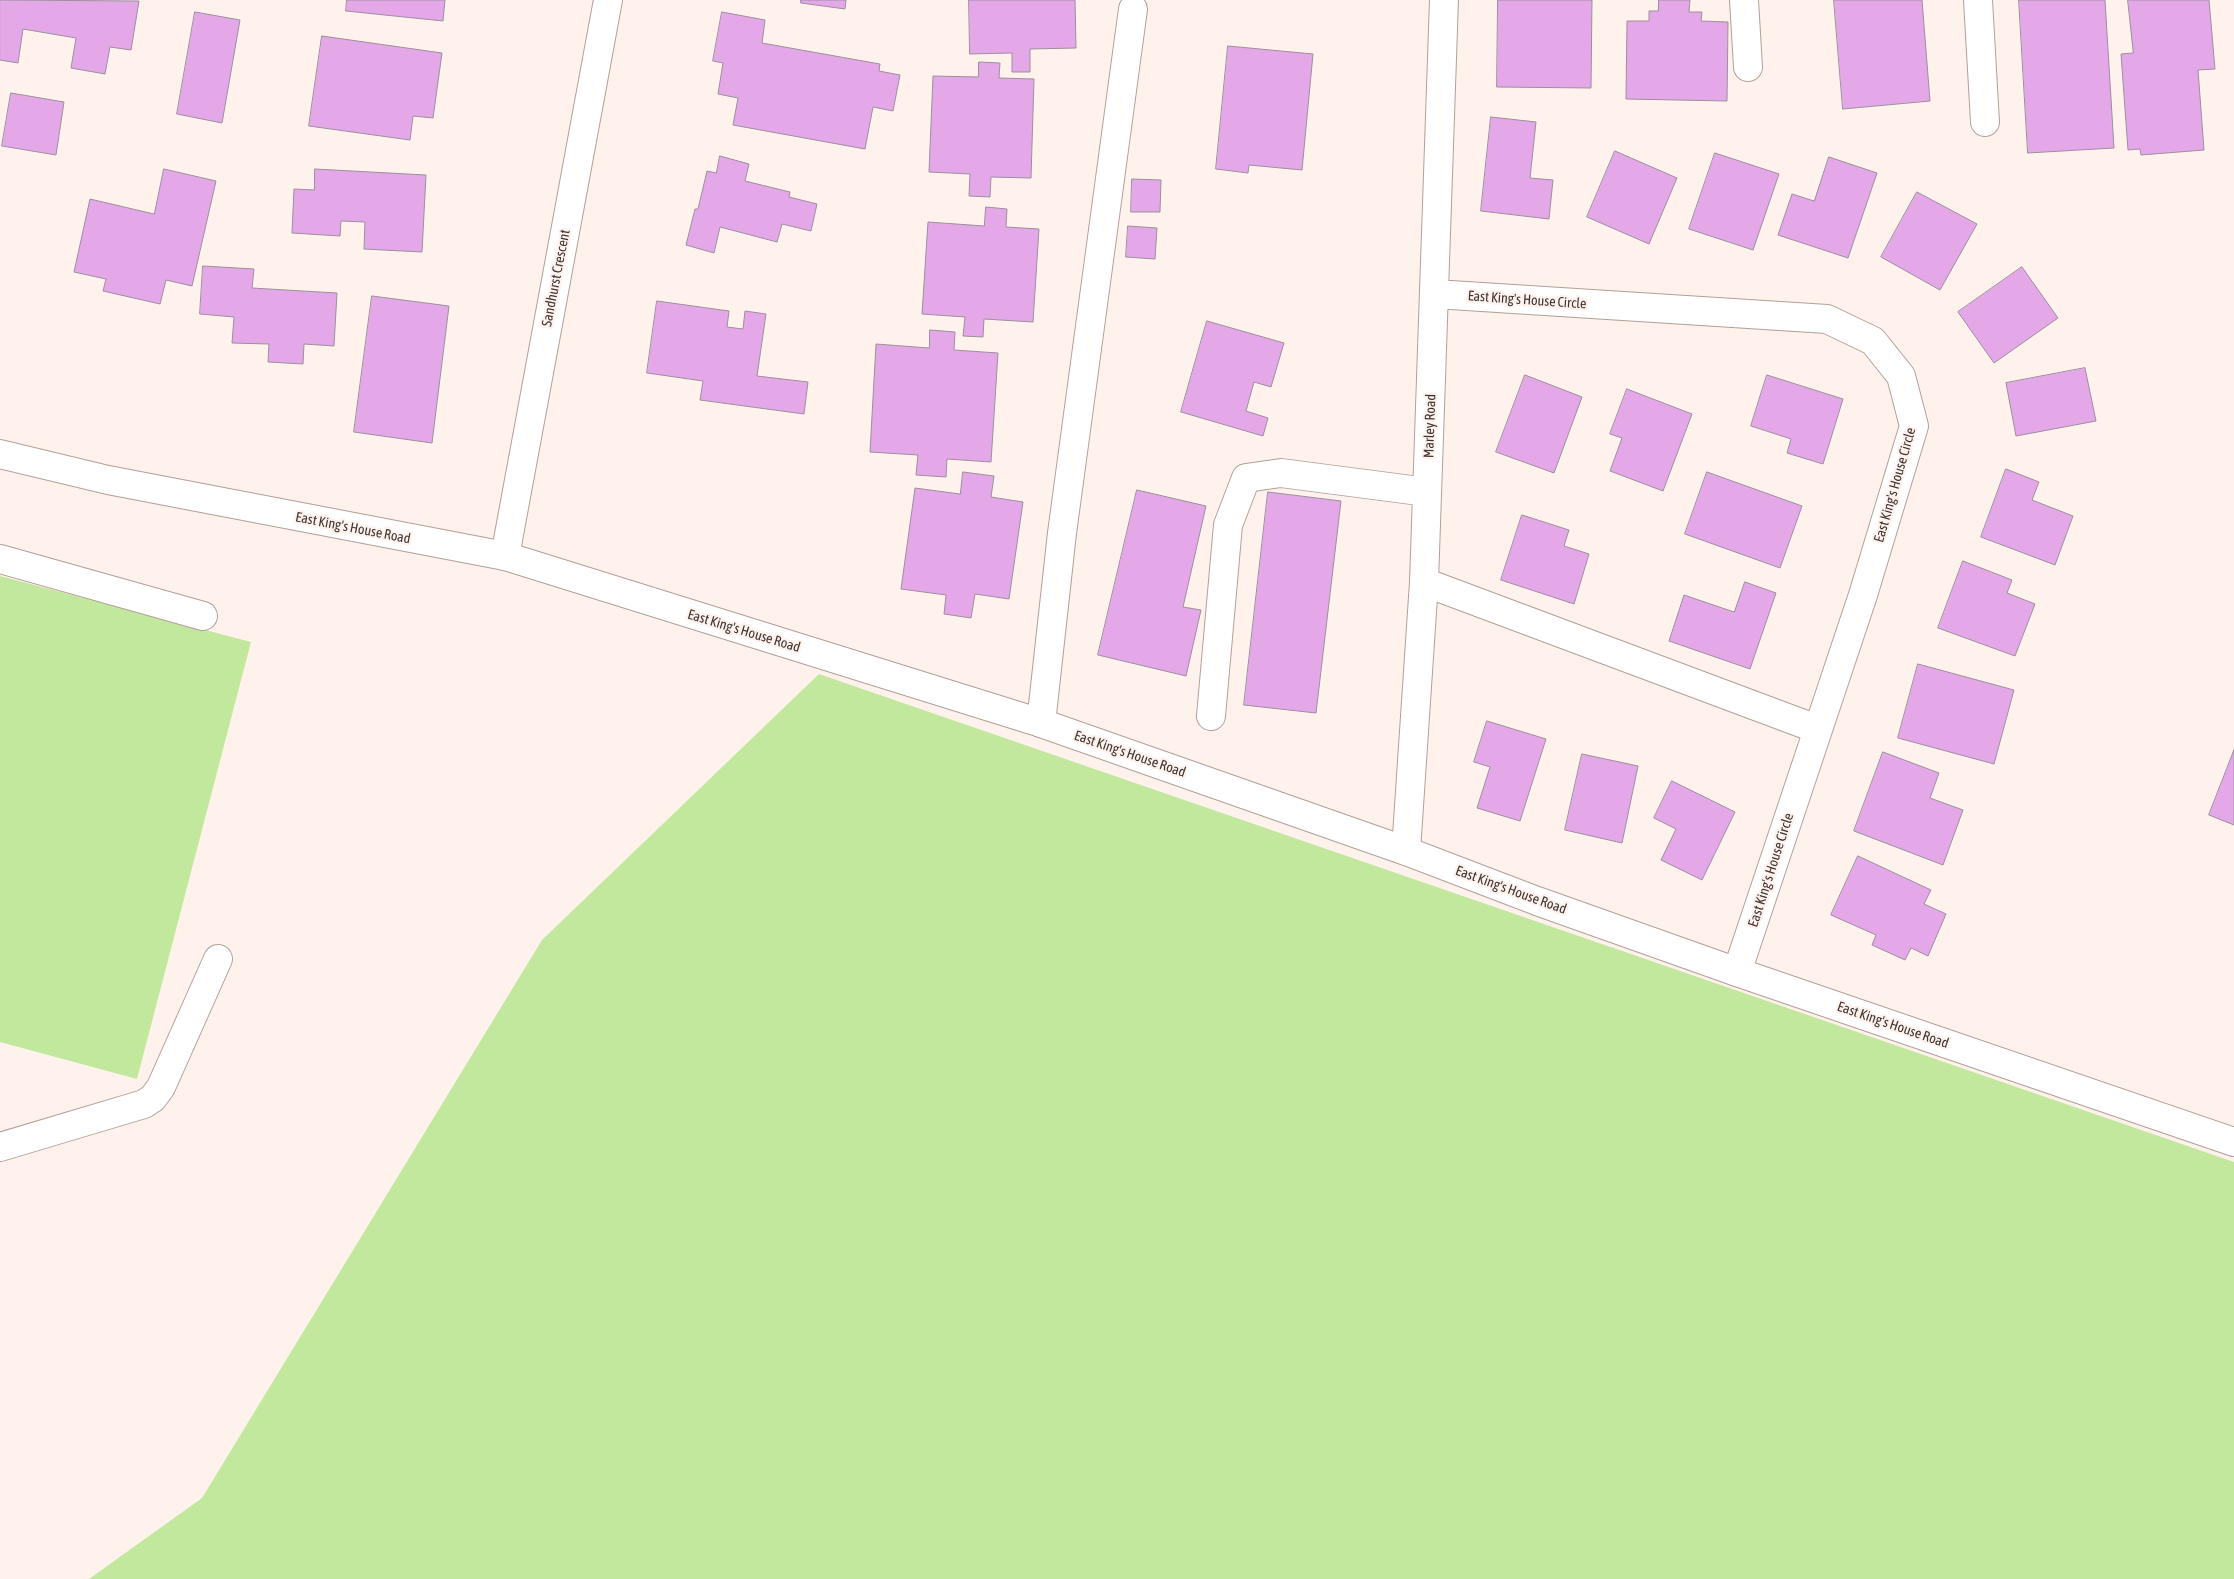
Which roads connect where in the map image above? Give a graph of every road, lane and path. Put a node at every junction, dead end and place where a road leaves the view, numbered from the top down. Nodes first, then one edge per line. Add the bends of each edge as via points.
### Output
1 (608, 0) edge
2 (1444, 0) edge
3 (1744, 0) edge
4 (1978, 0) edge
5 (1133, 9) dead end
6 (1748, 67) dead end
7 (1985, 122) dead end
8 (1435, 294) junction
9 (0, 454) edge
10 (1427, 492) junction
11 (504, 556) junction
12 (0, 559) edge
13 (1424, 582) junction
14 (203, 616) dead end
15 (1211, 716) dead end
16 (1041, 723) junction
17 (1817, 729) junction
18 (1406, 851) junction
19 (218, 959) dead end
20 (1738, 972) junction
21 (2234, 1142) edge
22 (0, 1147) edge

1 - 11 street, Sandhurst Crescent
2 - 8 street, Marley Road
3 - 6 street
4 - 7 street
5 - 16 street via 1062,533
8 - 10 street, Marley Road
8 - 17 street, East King's House Circle via 1827,319 1873,341 1901,376 1914,426 1863,595
9 - 11 street, East King's House Road via 108,480
10 - 13 street, Marley Road
10 - 15 street via 1281,473 1246,478 1228,525
11 - 16 street, East King's House Road
12 - 14 street
13 - 17 street
13 - 18 street, Marley Road
16 - 18 street, East King's House Road
17 - 20 street, East King's House Circle
18 - 20 street, East King's House Road
19 - 22 street via 154,1098 144,1104
20 - 21 street, East King's House Road

